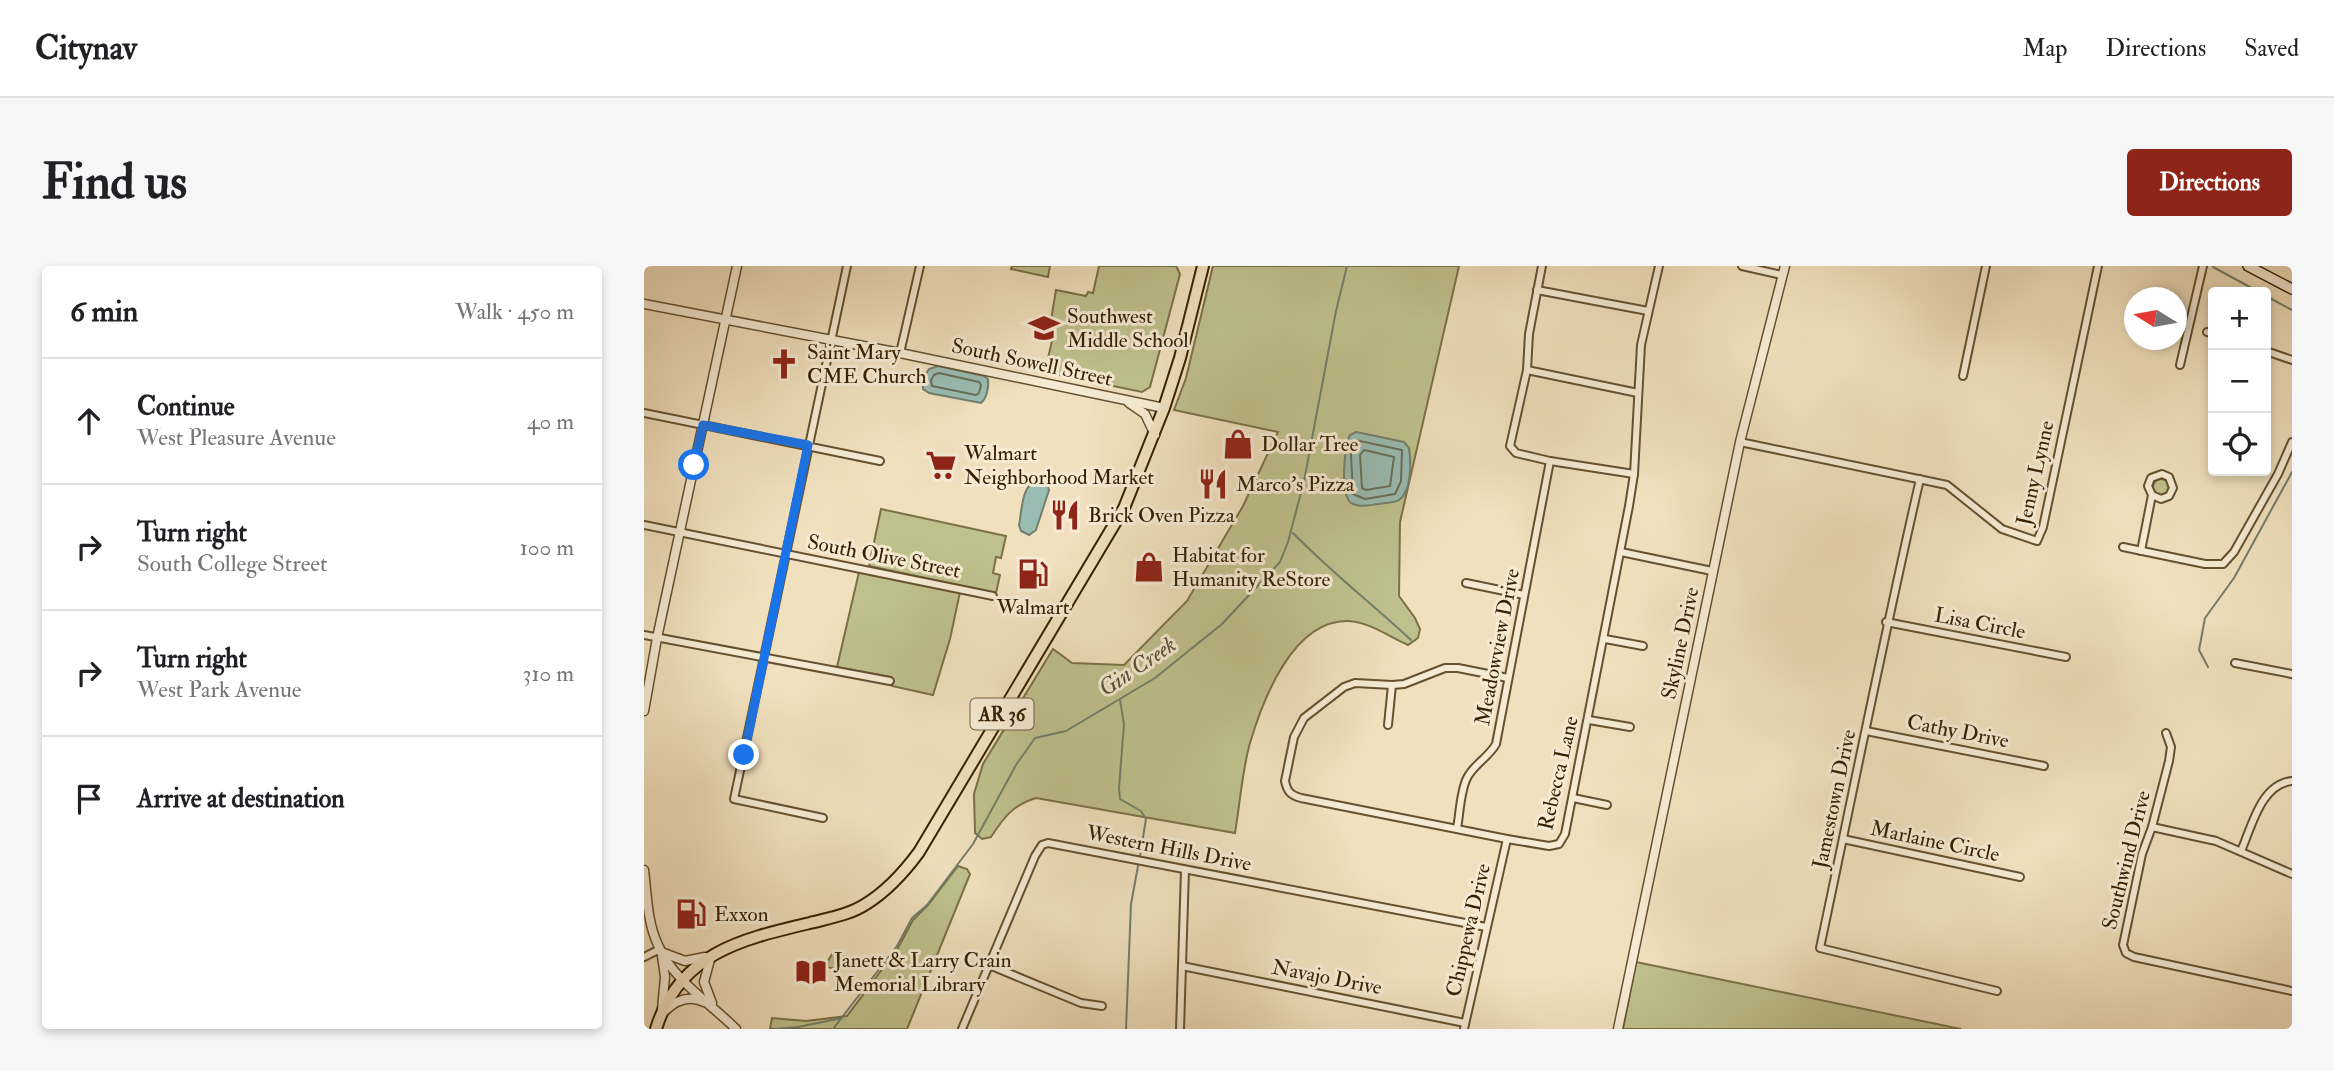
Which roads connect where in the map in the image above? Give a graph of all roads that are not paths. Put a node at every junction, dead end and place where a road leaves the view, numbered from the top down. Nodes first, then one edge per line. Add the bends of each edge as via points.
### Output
1 (737, 266) edge
2 (847, 266) edge
3 (920, 266) edge
4 (1203, 266) edge
5 (1542, 266) edge
6 (1659, 266) edge
7 (1742, 266) edge
8 (1986, 266) edge
9 (2098, 266) edge
10 (2203, 266) edge
11 (2248, 266) edge
12 (1784, 271) edge
13 (2292, 289) edge
14 (1537, 290) junction
15 (644, 304) edge
16 (1648, 311) junction
17 (726, 320) junction
18 (831, 340) junction
19 (901, 353) junction
20 (2271, 353) edge
21 (2292, 360) edge
22 (2180, 365) dead end
23 (1527, 370) junction
24 (1963, 376) dead end
25 (1638, 393) junction
26 (1120, 398) junction
27 (1164, 408) junction
28 (644, 413) edge
29 (703, 425) junction
30 (1155, 435) junction
31 (1740, 442) junction
32 (2292, 443) edge
33 (808, 445) junction
34 (880, 461) dead end
35 (1550, 461) junction
36 (1634, 474) junction
37 (1920, 479) junction
38 (2152, 495) junction
39 (644, 525) edge
40 (680, 532) junction
41 (2123, 547) dead end
42 (2141, 551) junction
43 (1620, 552) junction
44 (785, 554) junction
45 (1712, 571) junction
46 (1466, 583) dead end
47 (993, 596) dead end
48 (1524, 596) junction
49 (1886, 622) junction
50 (644, 635) edge
51 (657, 638) junction
52 (1605, 639) junction
53 (1643, 646) dead end
54 (2066, 657) dead end
55 (765, 658) junction
56 (2235, 663) dead end
57 (2292, 674) edge
58 (1508, 678) junction
59 (890, 681) dead end
60 (1392, 685) junction
61 (644, 711) edge
62 (1588, 720) junction
63 (1388, 725) dead end
64 (1630, 727) dead end
65 (1866, 731) junction
66 (2166, 733) dead end
67 (2044, 766) dead end
68 (2292, 781) edge
69 (1573, 798) junction
70 (1607, 805) dead end
71 (823, 818) dead end
72 (2152, 827) junction
73 (1457, 828) junction
74 (1507, 839) junction
75 (1843, 839) junction
76 (2241, 851) junction
77 (644, 870) edge
78 (1185, 870) junction
79 (2292, 874) edge
80 (2020, 877) dead end
81 (1486, 927) junction
82 (660, 951) junction
83 (711, 955) junction
84 (644, 957) edge
85 (989, 965) junction
86 (1182, 966) junction
87 (683, 980) junction
88 (1997, 990) dead end
89 (2292, 990) edge
90 (1102, 1006) dead end
91 (715, 1009) junction
92 (658, 1024) edge
93 (1465, 1026) edge
94 (736, 1029) edge
95 (962, 1029) edge
96 (1180, 1029) edge
97 (1618, 1029) edge

1 - 17 street
2 - 18 street
3 - 19 street
4 - 27 main road, AR 36
5 - 14 street
6 - 16 street, Rebecca Lane
7 - 12 street
8 - 24 street
9 - 37 street, Jenny Lynne via 2037,541 2002,529 1947,485
10 - 22 street
11 - 13 main road
12 - 31 street, Skyline Drive
14 - 16 street
14 - 23 street
15 - 17 street, South Sowell Street
16 - 25 street, Rebecca Lane
17 - 18 street, South Sowell Street
17 - 29 street
18 - 19 street, South Sowell Street
18 - 33 street
19 - 26 street, South Sowell Street
20 - 21 street
23 - 25 street
23 - 35 street via 1510,446 1516,453
25 - 36 street, Rebecca Lane
26 - 27 street, South Sowell Street
26 - 30 street via 1145,414
27 - 30 main road, AR 36
28 - 29 street
29 - 33 street
29 - 40 street
30 - 83 main road, AR 36 via 1116,523 923,846 902,873 865,905 750,938
31 - 37 street, Jenny Lynne
31 - 45 street, Skyline Drive
32 - 42 street via 2223,565
33 - 34 street
33 - 44 street
35 - 36 street
35 - 48 street, Meadowview Drive
36 - 43 street, Rebecca Lane
37 - 49 street, Jamestown Drive
38 - 38 street via 2169,496 2173,488 2169,477 2151,478
38 - 42 street
39 - 40 street, South Olive Street
40 - 44 street, South Olive Street
40 - 51 street
41 - 42 street
43 - 45 street
43 - 52 street, Rebecca Lane
44 - 47 street, South Olive Street
44 - 55 street
45 - 97 street, Skyline Drive
46 - 48 street
48 - 58 street, Meadowview Drive
49 - 54 street, Lisa Circle
49 - 65 street, Jamestown Drive
50 - 51 street
51 - 55 street
51 - 61 street
52 - 53 street
52 - 62 street, Rebecca Lane
55 - 59 street
55 - 71 street via 734,799
56 - 57 street
58 - 60 street, Rebecca Lane via 1445,668
58 - 73 street, Meadowview Drive via 1496,744 1466,779
60 - 63 street
60 - 73 street, Rebecca Lane via 1355,683 1344,687 1304,718 1294,737 1287,788 1294,796
62 - 64 street
62 - 69 street, Rebecca Lane
65 - 67 street, Cathy Drive
65 - 75 street, Jamestown Drive
66 - 72 street, Southwind Drive via 2169,761
68 - 76 street via 2270,790
69 - 70 street
69 - 74 street, Rebecca Lane via 1566,834 1559,844
72 - 76 street
72 - 89 street, Southwind Drive via 2123,945 2126,953
73 - 74 street, Rebecca Lane
74 - 81 street, Chippewa Drive
75 - 80 street, Marlaine Circle
75 - 88 street, Jamestown Drive via 1820,948
76 - 79 street
77 - 82 street
78 - 81 street, Western Hills Drive
78 - 85 street, Western Hills Drive via 1042,845
78 - 86 street
81 - 93 street, Chippewa Drive
82 - 83 street via 685,961
82 - 84 street
82 - 87 street
82 - 92 street via 664,985
83 - 87 main road, AR 36
83 - 91 street via 704,982
85 - 90 street via 1081,1003
85 - 95 street, Western Hills Drive
86 - 93 street, Navajo Drive
86 - 96 street
87 - 91 street
87 - 92 main road, AR 36
91 - 92 street via 701,1000 687,999 671,1006
91 - 94 street

